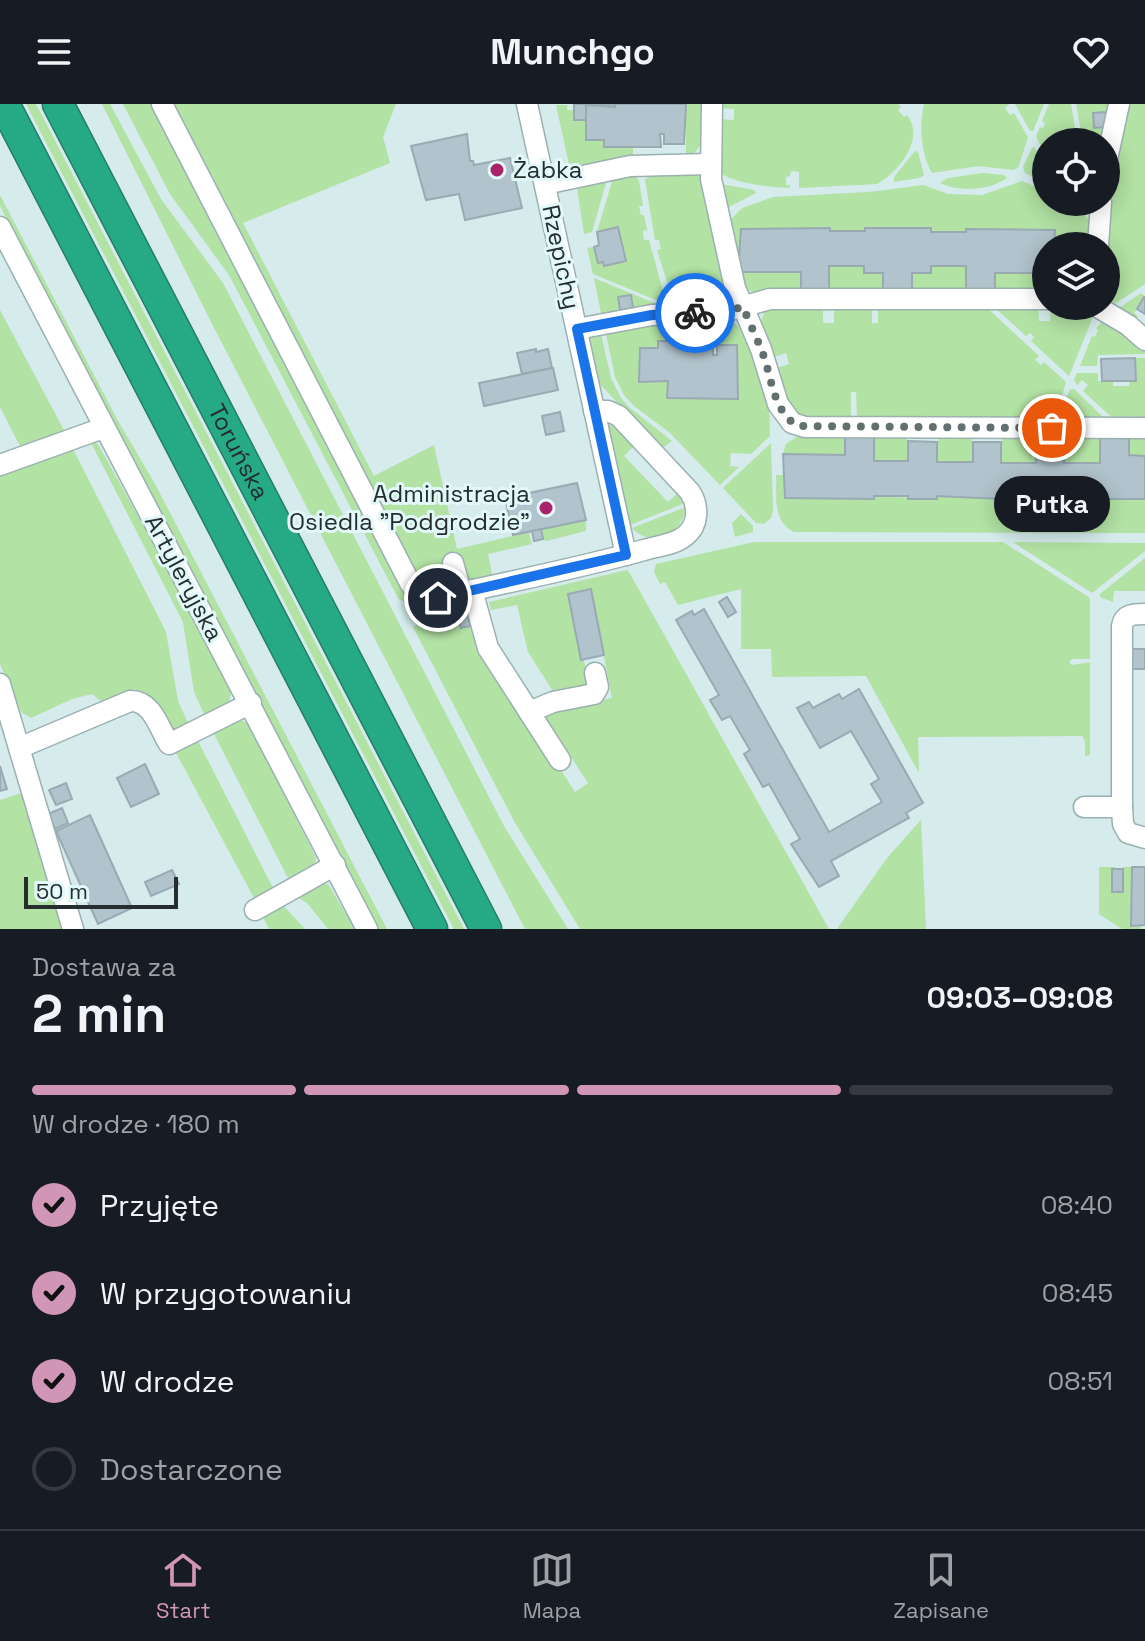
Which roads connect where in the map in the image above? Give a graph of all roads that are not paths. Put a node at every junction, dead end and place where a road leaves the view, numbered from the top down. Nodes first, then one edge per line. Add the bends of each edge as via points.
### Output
1 (4, 104) edge
2 (58, 104) edge
3 (162, 104) edge
4 (527, 104) edge
5 (712, 104) edge
6 (1119, 104) edge
7 (1114, 128) edge
8 (0, 132) edge
9 (709, 164) junction
10 (545, 184) junction
11 (0, 227) edge
12 (1032, 299) edge
13 (105, 300) junction
14 (743, 307) junction
15 (1120, 320) edge
16 (577, 329) junction
17 (1145, 340) edge
18 (594, 411) junction
19 (103, 428) junction
20 (1145, 428) edge
21 (0, 465) edge
22 (626, 555) junction
23 (453, 563) dead end
24 (467, 591) junction
25 (1145, 614) edge
26 (595, 673) dead end
27 (0, 684) edge
28 (251, 703) junction
29 (529, 712) junction
30 (19, 748) junction
31 (560, 760) dead end
32 (1084, 807) dead end
33 (1122, 807) junction
34 (1145, 838) edge
35 (335, 865) junction
36 (255, 910) dead end
37 (73, 929) edge
38 (367, 929) edge
39 (432, 929) edge
40 (486, 929) edge

1 - 13 highway, Toruńska
2 - 40 highway, Toruńska
3 - 24 street via 410,583 420,595 438,598
4 - 10 street, Rzepichy
5 - 9 street
6 - 7 street
8 - 13 highway
9 - 10 street via 630,166
9 - 14 street
10 - 16 street, Rzepichy
11 - 19 street, Artyleryjska
12 - 14 street via 774,298
13 - 39 highway, Toruńska
14 - 16 street via 652,315
14 - 20 street via 778,404 798,426
15 - 17 street
16 - 18 street, Rzepichy
18 - 22 street, Rzepichy
18 - 22 street via 619,416 696,503 695,521 685,536
19 - 21 street
19 - 28 street, Artyleryjska
22 - 24 street
23 - 24 street
24 - 29 street via 485,641
25 - 33 street via 1128,616 1122,626
26 - 29 street via 594,694
27 - 30 street
28 - 30 street via 169,744 146,704 130,701
28 - 35 street, Artyleryjska
29 - 31 street
30 - 37 street
32 - 33 street
33 - 34 street via 1128,833
35 - 36 street
35 - 38 street, Artyleryjska

